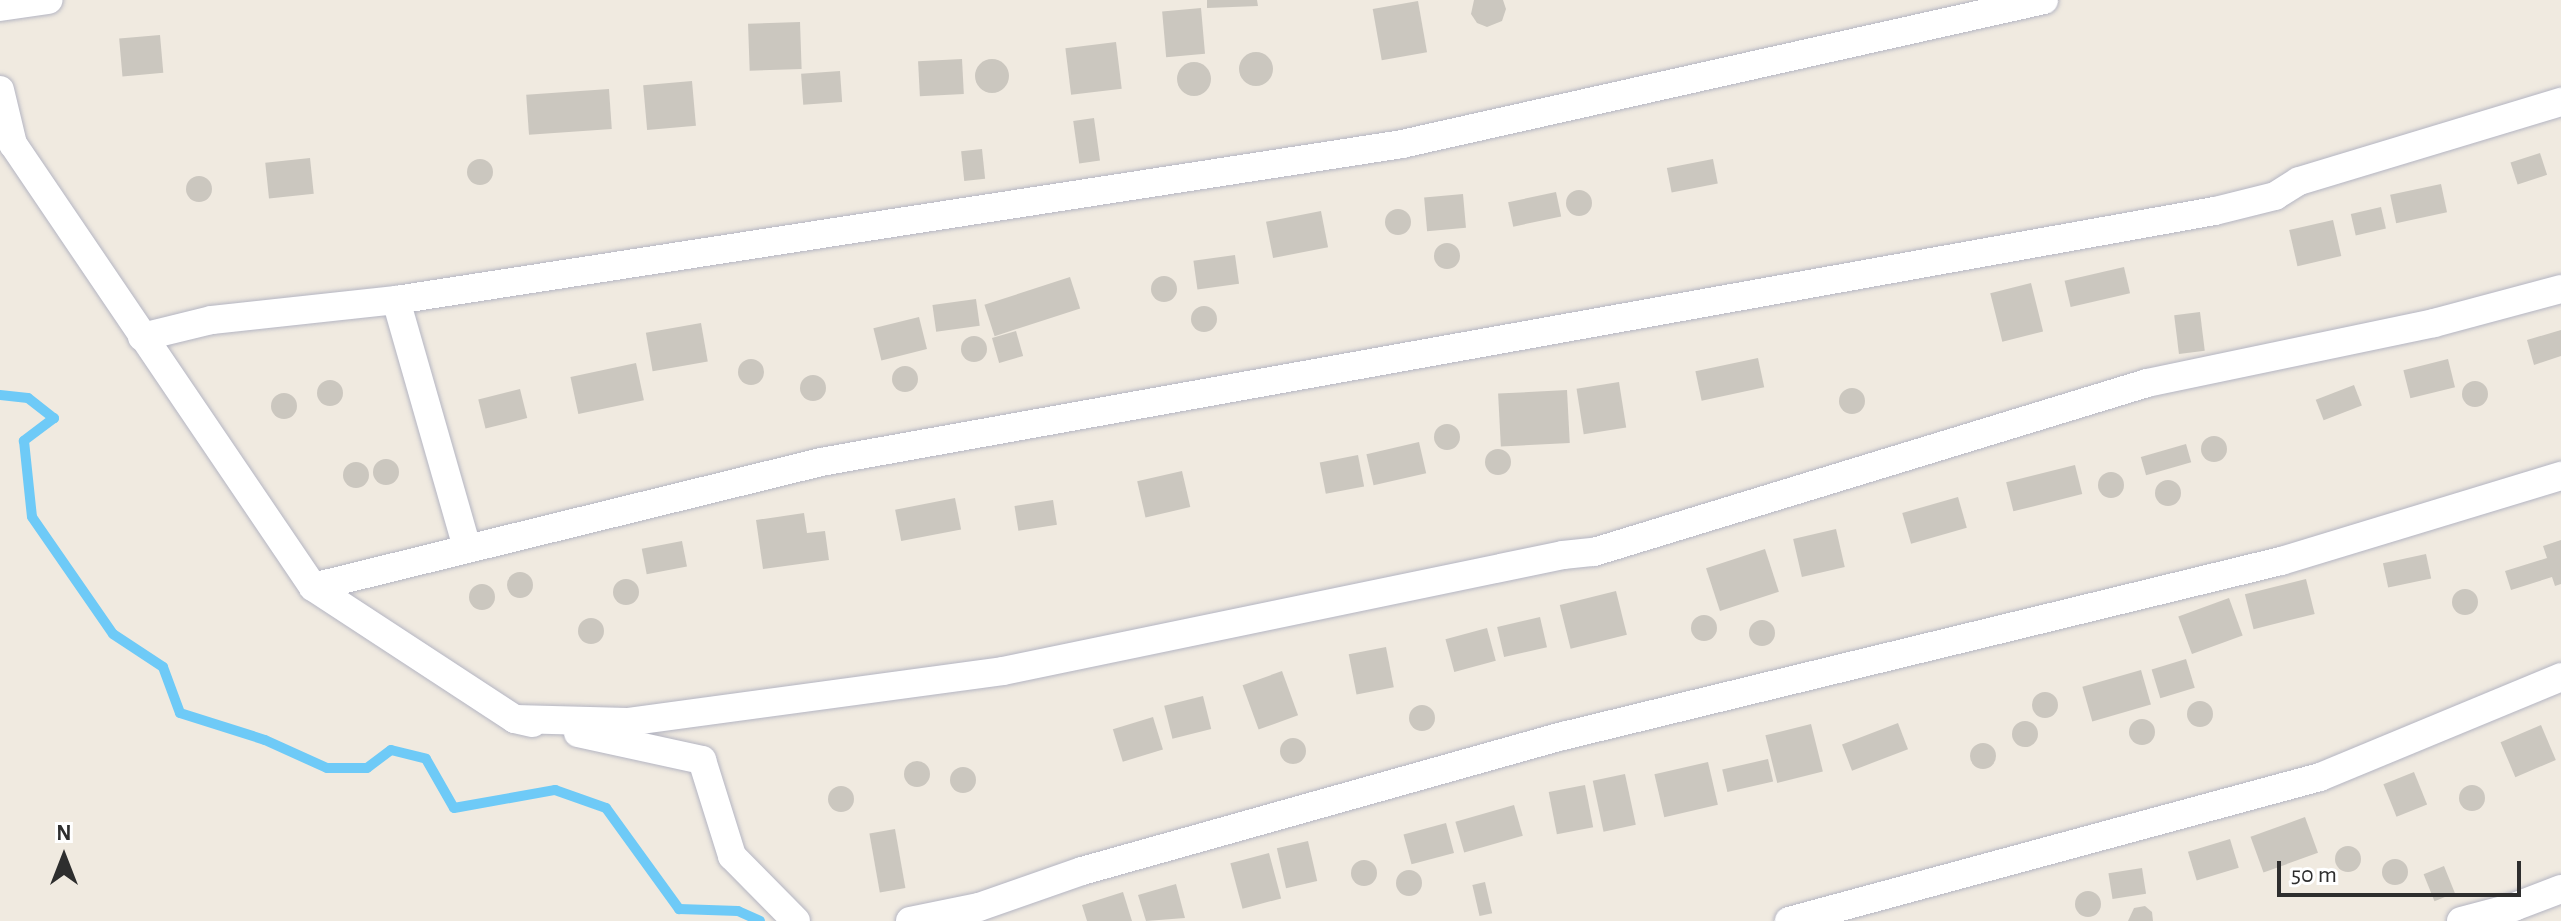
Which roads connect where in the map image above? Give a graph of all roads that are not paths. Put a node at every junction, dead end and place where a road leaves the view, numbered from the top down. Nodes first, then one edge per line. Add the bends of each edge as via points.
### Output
1 (48, 0) edge
2 (2044, 0) edge
3 (0, 7) edge
4 (0, 90) edge
5 (2561, 102) edge
6 (2561, 289) edge
7 (396, 300) junction
8 (142, 337) junction
9 (2561, 476) edge
10 (467, 547) junction
11 (313, 587) junction
12 (2561, 677) edge
13 (515, 719) junction
14 (2561, 889) edge
15 (796, 921) edge
16 (910, 921) edge
17 (1789, 921) edge
18 (2461, 921) edge

1 - 3 street
2 - 7 street via 1402,144
4 - 8 street via 13,144
5 - 10 street via 2215,211 837,459
6 - 13 street via 2434,323 2147,383 1594,552 1003,671 627,722
7 - 8 street via 212,320
7 - 10 street
8 - 11 street
9 - 16 street via 2281,561 1563,736 1082,871 979,907
10 - 11 street
11 - 13 street
12 - 17 street via 2320,777
13 - 15 street via 702,760 732,856
14 - 18 street

